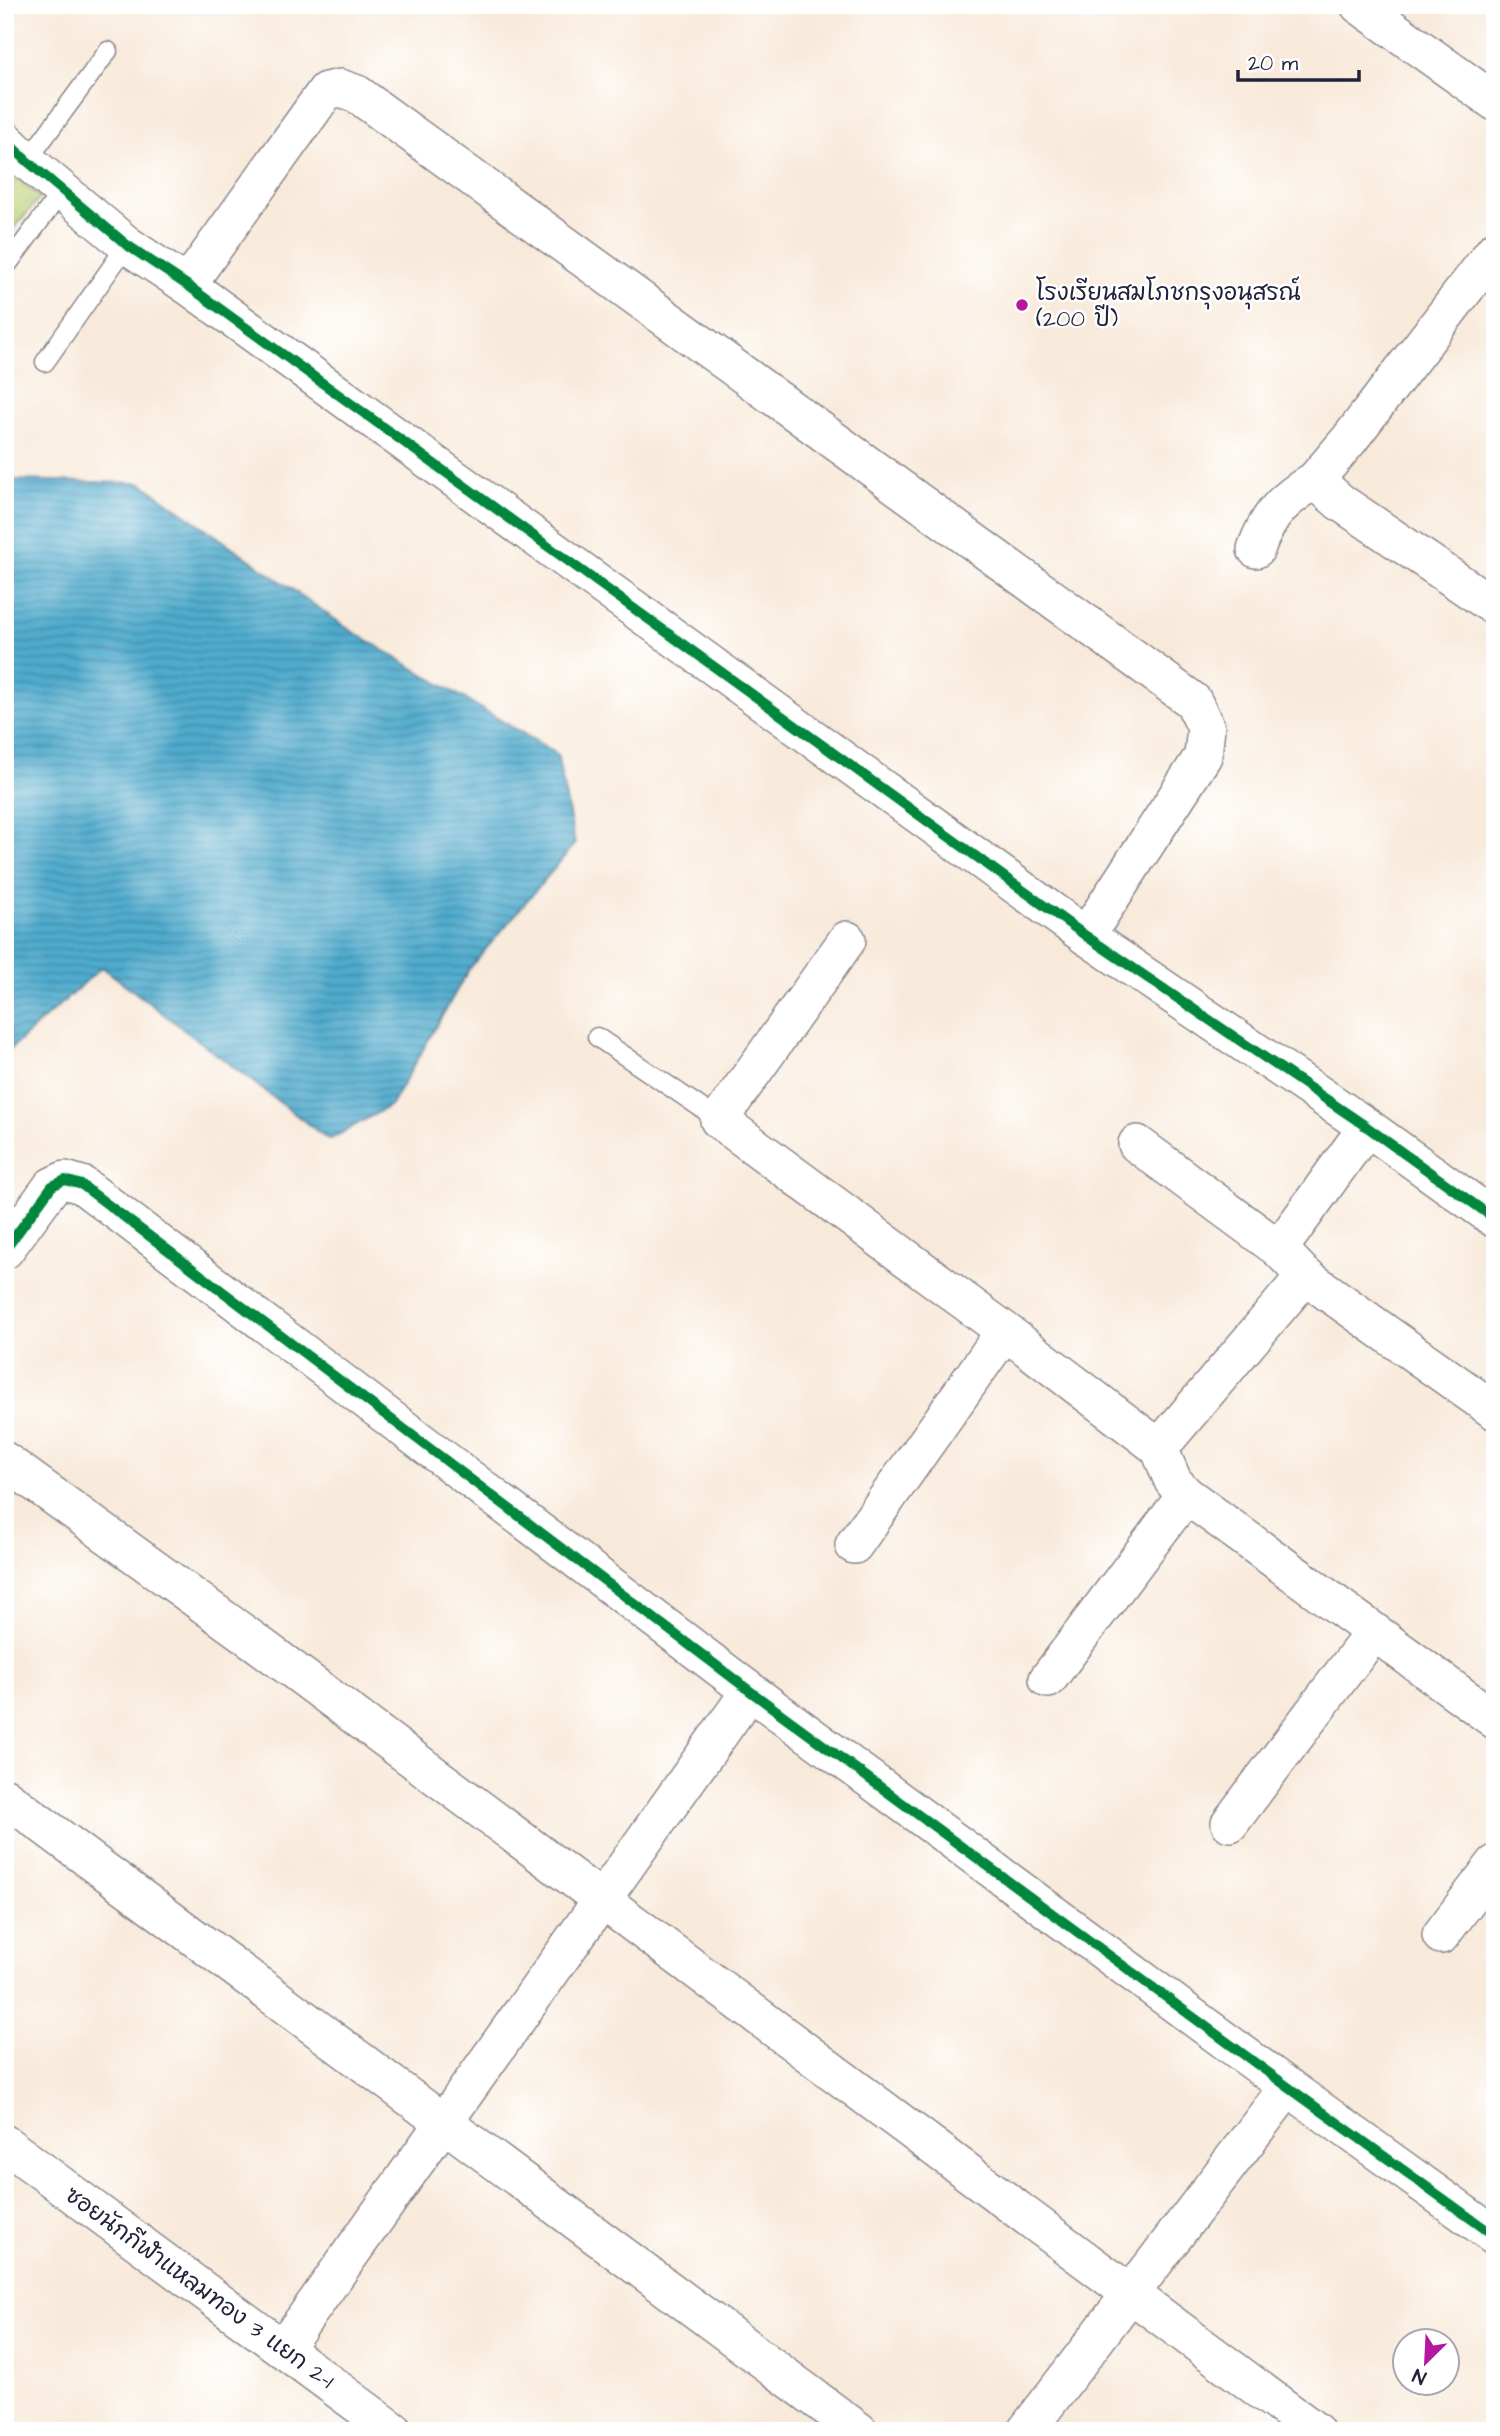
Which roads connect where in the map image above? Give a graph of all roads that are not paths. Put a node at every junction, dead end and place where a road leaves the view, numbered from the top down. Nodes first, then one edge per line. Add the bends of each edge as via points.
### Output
1 (1359, 5) edge
2 (108, 51) dead end
3 (1495, 102) edge
4 (16, 150) edge
5 (62, 191) junction
6 (127, 246) junction
7 (1495, 250) edge
8 (5, 268) edge
9 (187, 285) junction
10 (1484, 287) edge
11 (45, 362) dead end
12 (1315, 480) junction
13 (1255, 549) dead end
14 (1495, 607) edge
15 (1086, 936) junction
16 (847, 940) dead end
17 (597, 1037) dead end
18 (719, 1120) junction
19 (1367, 1127) junction
20 (1138, 1144) dead end
21 (1495, 1219) edge
22 (1279, 1249) junction
23 (5, 1250) edge
24 (1305, 1276) junction
25 (1005, 1331) junction
26 (1495, 1410) edge
27 (1159, 1448) junction
28 (5, 1461) edge
29 (1185, 1495) junction
30 (854, 1545) dead end
31 (1374, 1632) junction
32 (1048, 1679) dead end
33 (750, 1691) junction
34 (1495, 1720) edge
35 (5, 1797) edge
36 (1230, 1823) dead end
37 (1495, 1864) edge
38 (601, 1901) junction
39 (1441, 1935) dead end
40 (1288, 2087) junction
41 (444, 2123) junction
42 (5, 2144) edge
43 (1495, 2236) edge
44 (1129, 2294) junction
45 (283, 2349) junction
46 (394, 2431) edge
47 (859, 2431) edge
48 (1026, 2431) edge
49 (1315, 2431) edge

1 - 3 street
2 - 4 lane
4 - 5 street
5 - 6 street
5 - 8 lane
6 - 9 street
6 - 11 lane
7 - 10 street
9 - 15 street
9 - 15 street via 326,91 340,88 356,93 1194,701 1206,727 1203,755
10 - 12 street
12 - 13 street via 1273,513
12 - 14 street via 1340,502
15 - 19 street
16 - 18 street
17 - 18 lane
18 - 25 street
19 - 21 street
19 - 22 street
20 - 22 street
22 - 24 street
23 - 33 street via 52,1186 65,1180 82,1185
24 - 26 street
24 - 27 street
25 - 27 street
25 - 30 street
27 - 29 street via 1173,1481
28 - 38 street
29 - 31 street
29 - 32 street
31 - 34 street
31 - 36 street
33 - 38 street
33 - 40 street
35 - 41 street
37 - 39 street
38 - 41 street
38 - 44 street
40 - 43 street
40 - 44 street
41 - 45 street
41 - 47 street
42 - 45 street, ซอยนักกีฬาแหลมทอง 3 แยก 2-1
44 - 48 street
44 - 49 street
45 - 46 street, ซอยนักกีฬาแหลมทอง 3 แยก 2-1

